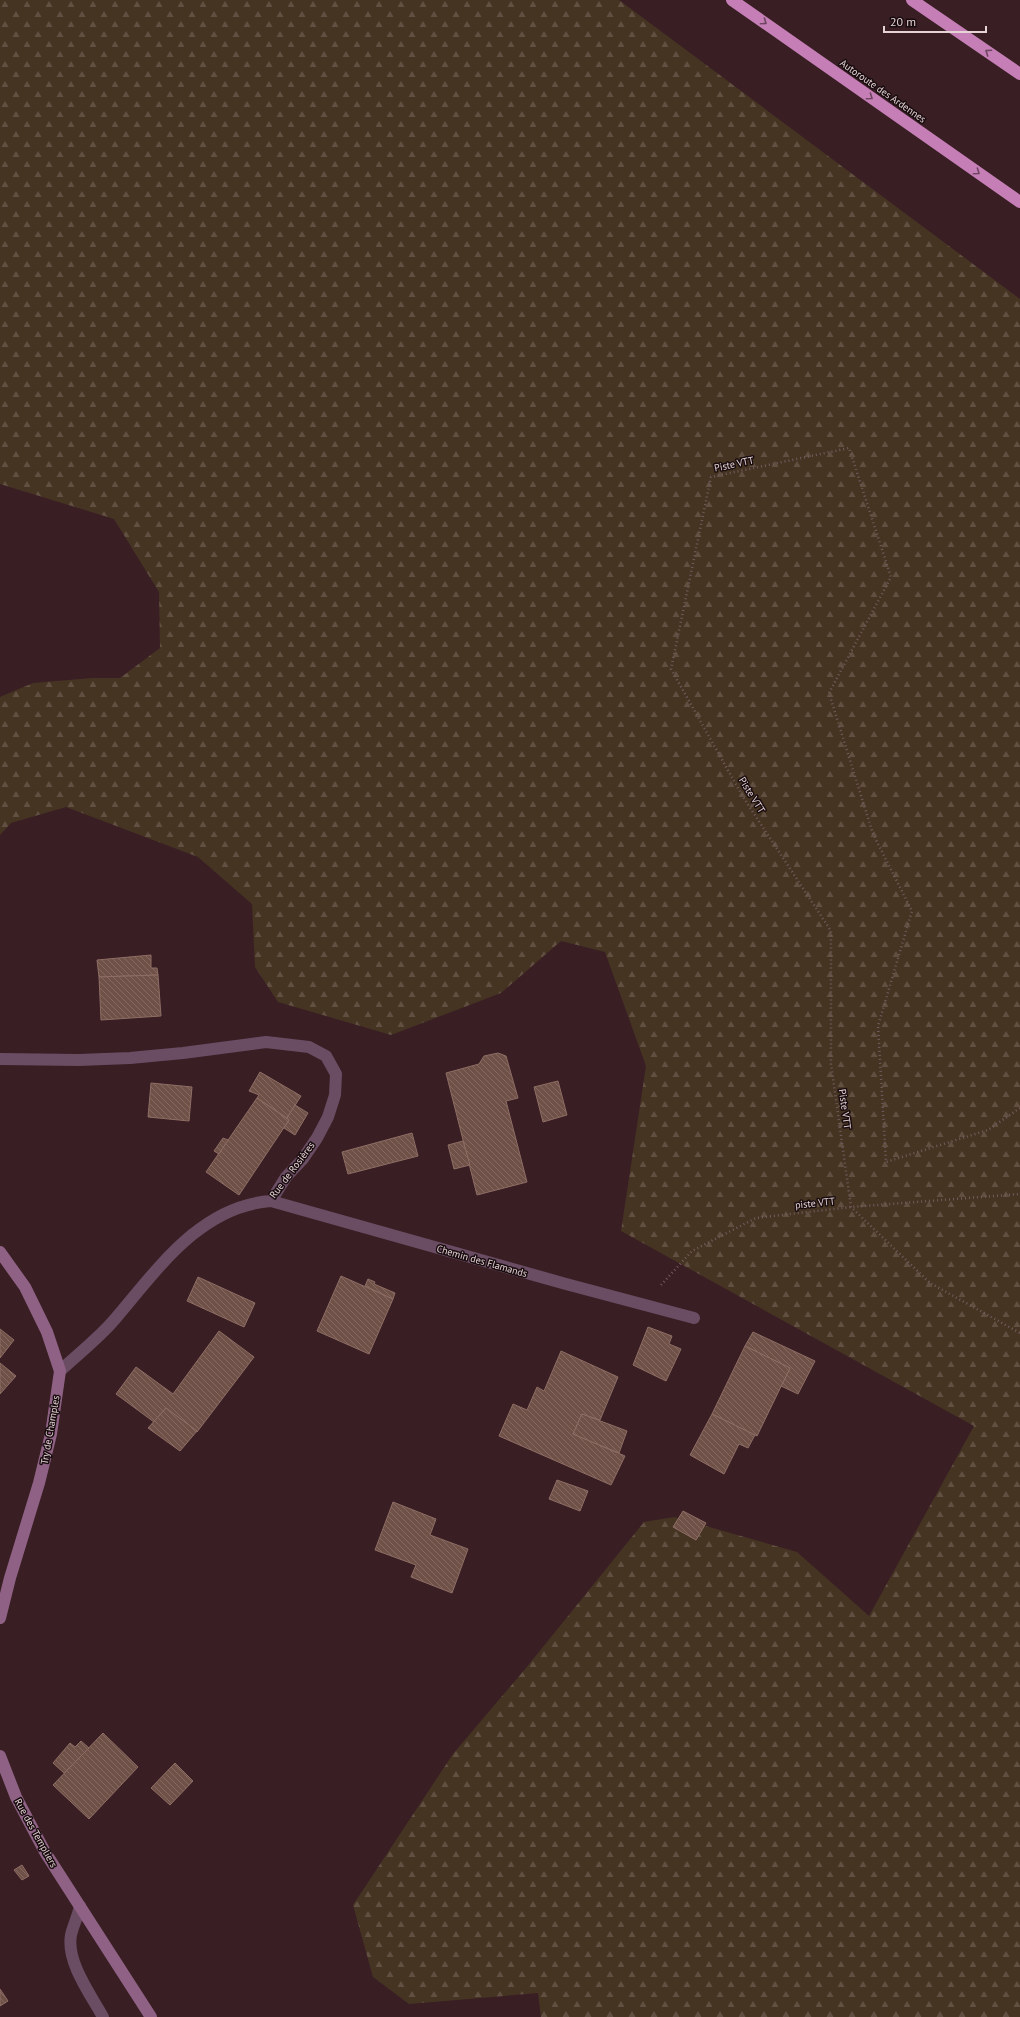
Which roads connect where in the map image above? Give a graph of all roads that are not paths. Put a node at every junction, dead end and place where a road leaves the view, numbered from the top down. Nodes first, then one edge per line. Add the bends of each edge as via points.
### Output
1 (732, 0) edge
2 (912, 0) edge
3 (1020, 74) edge
4 (1020, 202) edge
5 (0, 1060) edge
6 (271, 1201) junction
7 (0, 1252) edge
8 (694, 1318) dead end
9 (60, 1371) junction
10 (0, 1618) edge
11 (0, 1756) edge
12 (80, 1906) junction
13 (103, 2017) edge
14 (151, 2017) edge

1 -> 4 highway, Autoroute des Ardennes
3 -> 2 highway
5 - 6 street, Rue de Rosières via 130,1058 266,1042 315,1050 326,1056 336,1074 335,1095 328,1117 317,1138 286,1177
6 - 8 street, Chemin des Flamands
6 - 9 street, Rue de Rosières via 253,1202 199,1230 172,1252 114,1320
7 - 9 street, Try de Champles via 25,1286 47,1332
9 - 10 street, Try de Champles via 51,1434
11 - 12 street, Rue des Templiers via 16,1797 45,1852
12 - 13 street via 71,1936 71,1951 81,1978
12 - 14 street, Rue des Templiers

